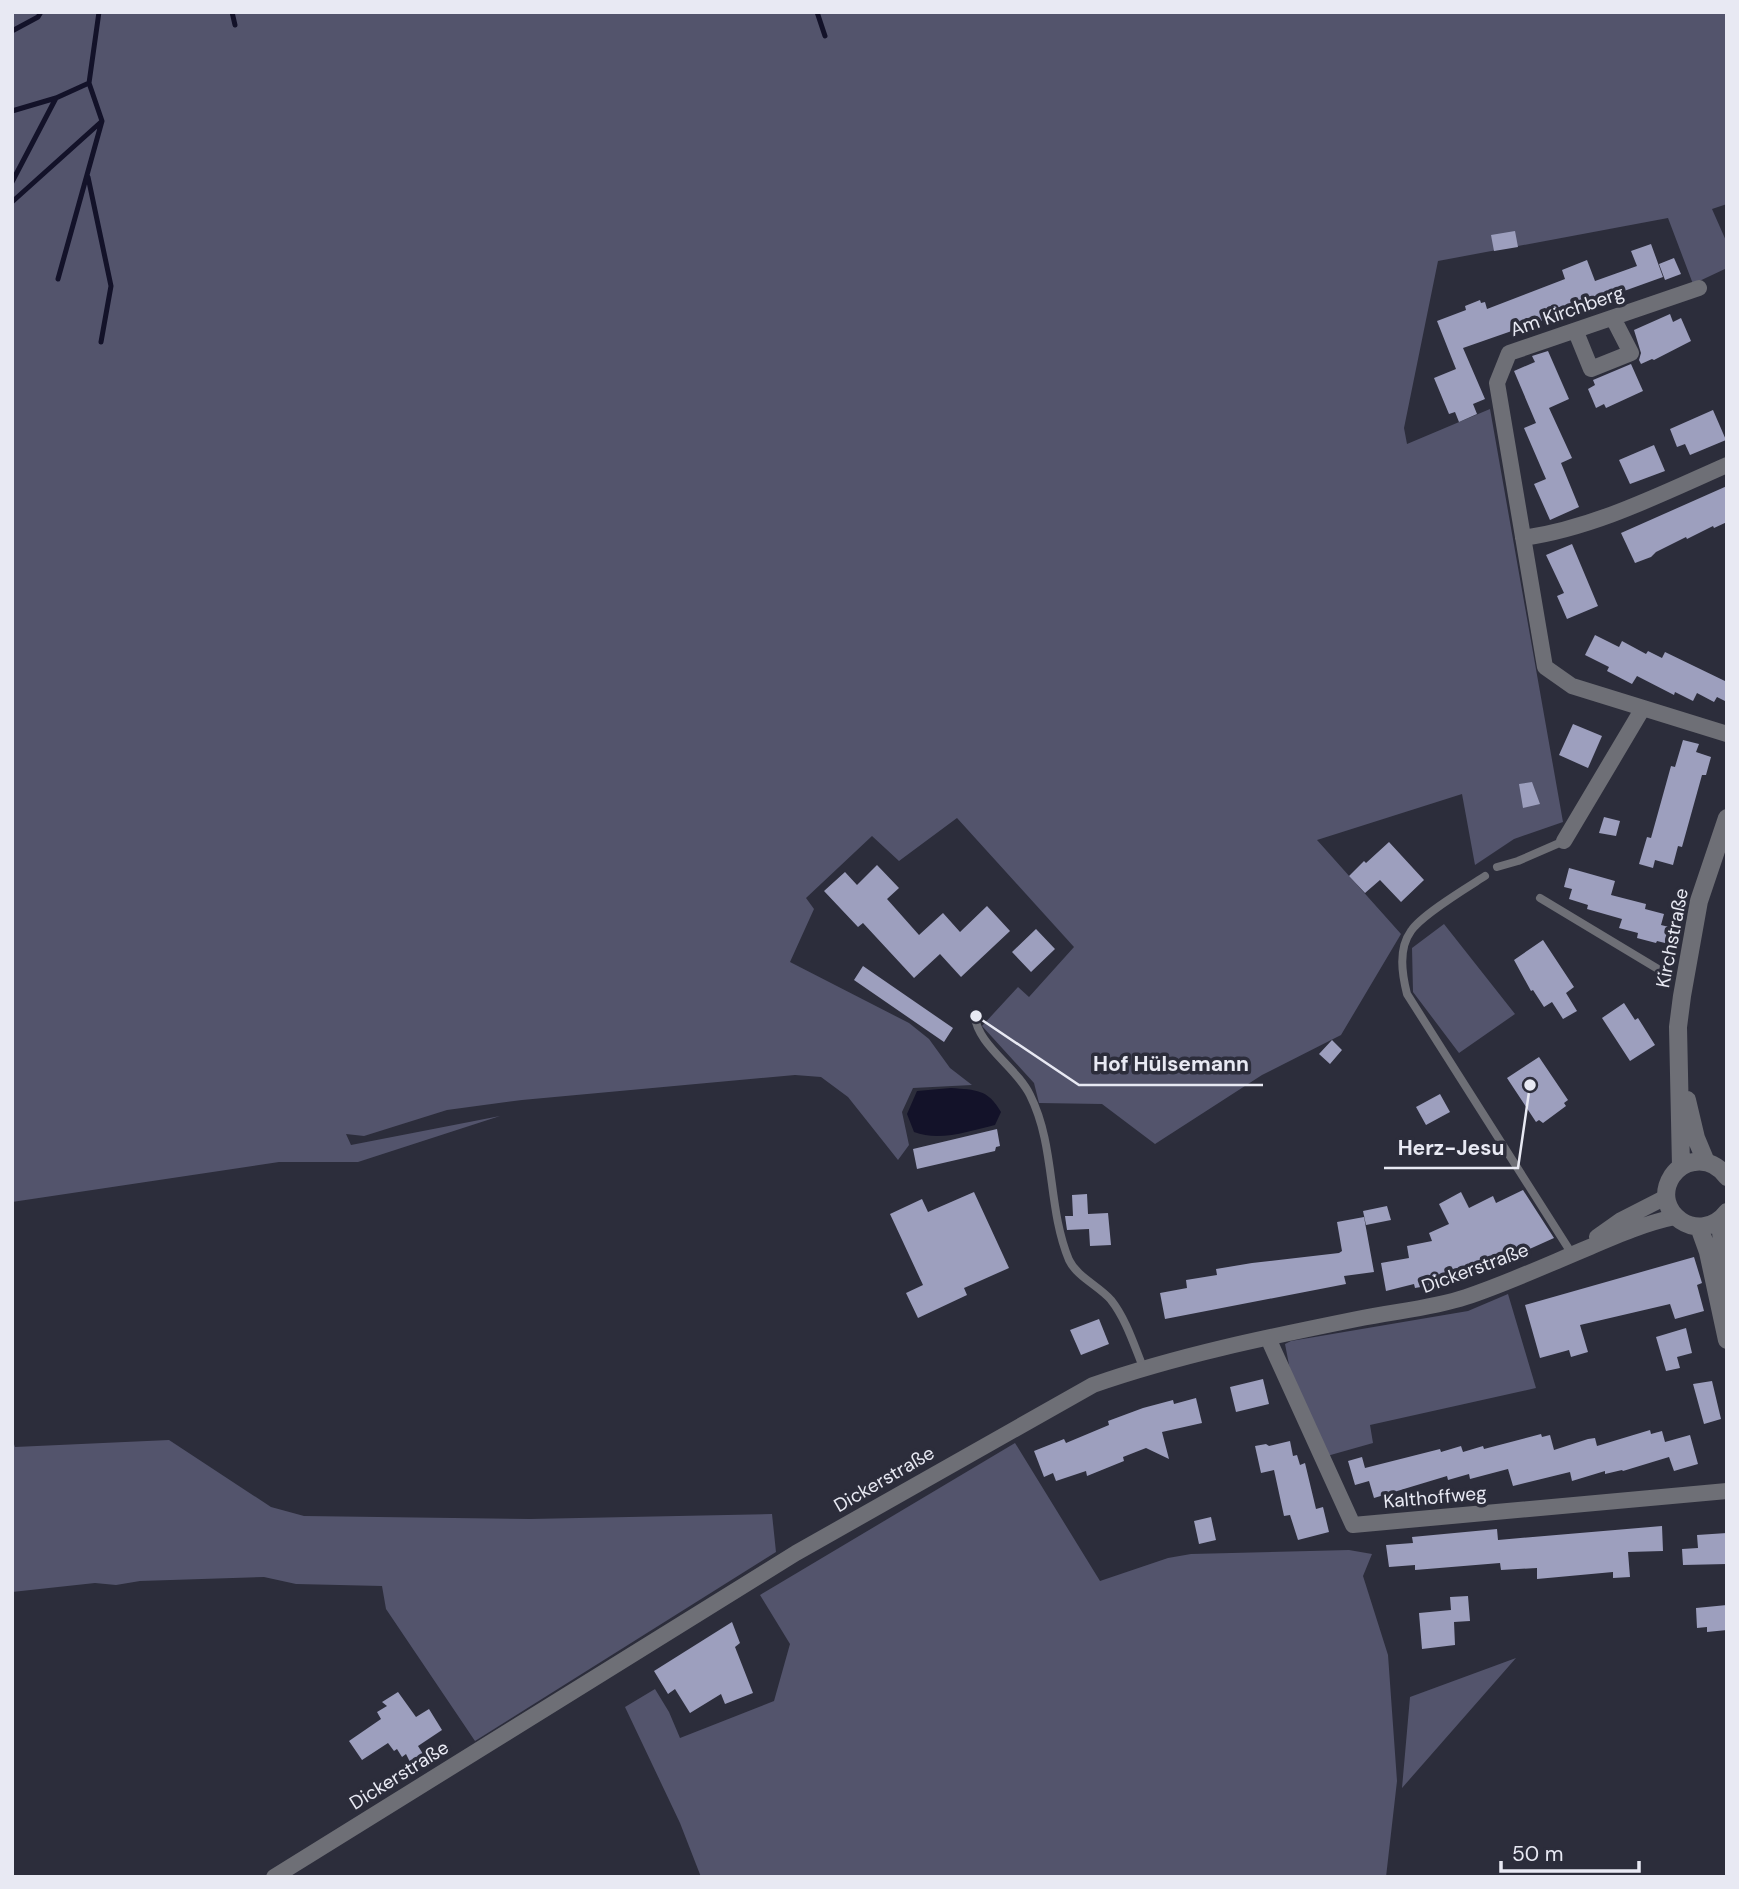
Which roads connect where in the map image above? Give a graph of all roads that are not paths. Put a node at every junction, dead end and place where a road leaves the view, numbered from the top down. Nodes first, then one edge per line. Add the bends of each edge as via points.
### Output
1 (1699, 288) dead end
2 (1613, 318) junction
3 (1576, 332) junction
4 (1727, 465) edge
5 (1523, 538) junction
6 (1643, 708) junction
7 (1727, 734) edge
8 (1727, 818) edge
9 (1564, 841) joint
10 (1497, 867) dead end
11 (1485, 876) dead end
12 (1540, 898) dead end
13 (1658, 969) dead end
14 (974, 1013) dead end
15 (1680, 1069) junction
16 (1706, 1162) junction
17 (1681, 1167) junction
18 (1727, 1177) edge
19 (1667, 1196) junction
20 (1723, 1216) edge
21 (1675, 1217) junction
22 (1699, 1227) junction
23 (1572, 1254) junction
24 (1727, 1299) edge
25 (1268, 1338) junction
26 (1727, 1340) edge
27 (1143, 1367) junction
28 (1727, 1491) edge
29 (274, 1877) edge

1 - 2 street, Am Kirchberg
2 - 3 street, Am Kirchberg
2 - 3 street via 1630,353 1591,369
3 - 5 street, Am Kirchberg via 1509,353 1497,383
4 - 5 street via 1621,511
5 - 6 street, Am Kirchberg via 1545,667 1572,686
6 - 7 street, Am Kirchberg
6 - 9 street
8 - 15 street, Kirchstraße via 1699,901 1678,1027
9 - 10 lane
11 - 23 lane via 1412,929 1401,971 1407,994
12 - 13 lane
14 - 27 lane via 981,1036 1023,1082 1038,1112 1070,1263 1118,1310
15 - 16 street, Kirchstraße
15 - 17 street, Kirchstraße
16 - 17 street
16 - 18 street
17 - 19 street via 1670,1180
19 - 21 street
19 - 23 street, Dickerstraße
20 - 22 street
20 - 24 street
21 - 22 street
21 - 23 street, Dickerstraße
22 - 26 street
23 - 25 street, Dickerstraße via 1466,1297
25 - 27 street, Dickerstraße
25 - 28 street, Kalthoffweg via 1353,1525
27 - 29 street, Dickerstraße via 1093,1385 796,1553

